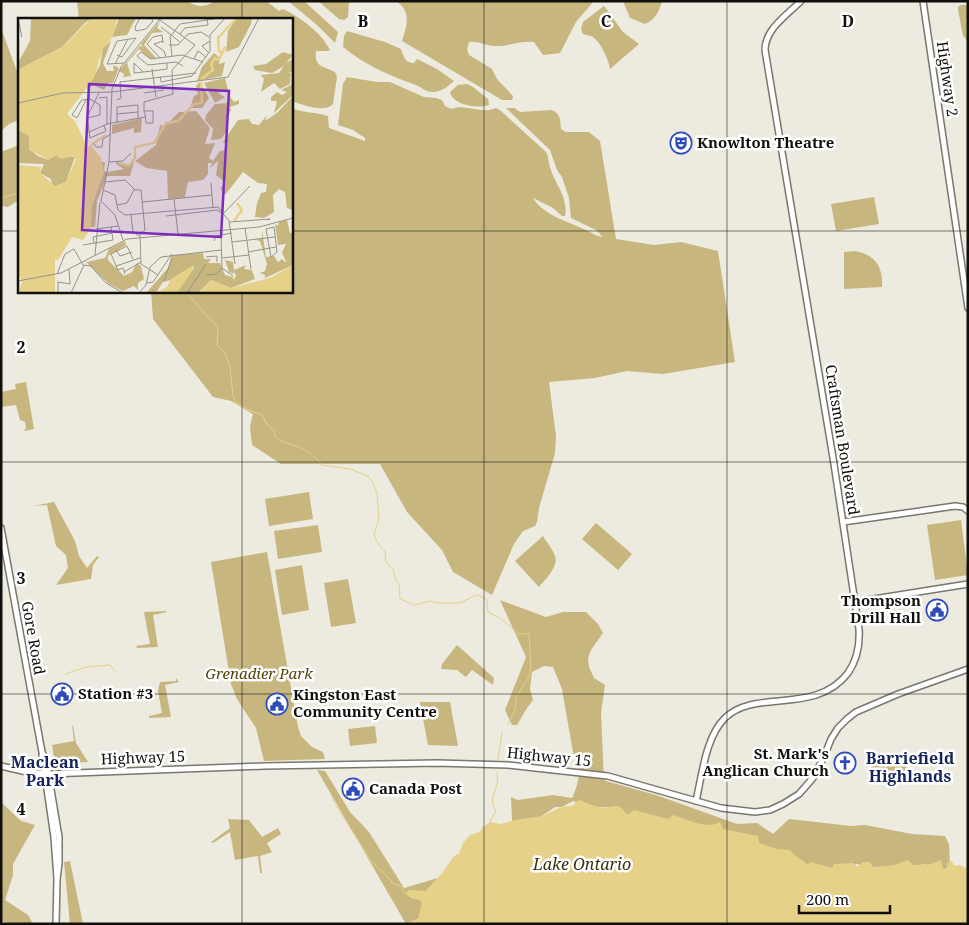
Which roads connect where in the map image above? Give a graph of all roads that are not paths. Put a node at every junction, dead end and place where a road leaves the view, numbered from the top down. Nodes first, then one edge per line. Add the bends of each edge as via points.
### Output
1 (801, 1) edge
2 (923, 1) edge
3 (968, 308) edge
4 (968, 511) edge
5 (843, 522) junction
6 (1, 528) edge
7 (968, 584) edge
8 (855, 602) junction
9 (968, 669) edge
10 (1, 766) edge
11 (46, 772) junction
12 (696, 801) junction
13 (56, 924) edge

1 - 5 main road, Craftsman Boulevard via 771,31 765,50
2 - 3 main road, Highway 2
4 - 5 main road via 956,506
5 - 8 main road, Craftsman Boulevard
6 - 11 main road, Gore Road
7 - 8 main road
8 - 12 main road, Craftsman Boulevard via 859,644 849,671 833,687 818,695 743,707 725,718 711,738
9 - 12 main road, Highway 15 via 898,694 846,719 830,739 809,783 783,804 770,810 748,812
10 - 11 main road, Highway 15
11 - 12 main road, Highway 15 via 437,763 508,765 608,776
11 - 13 main road, Gore Road via 57,879

